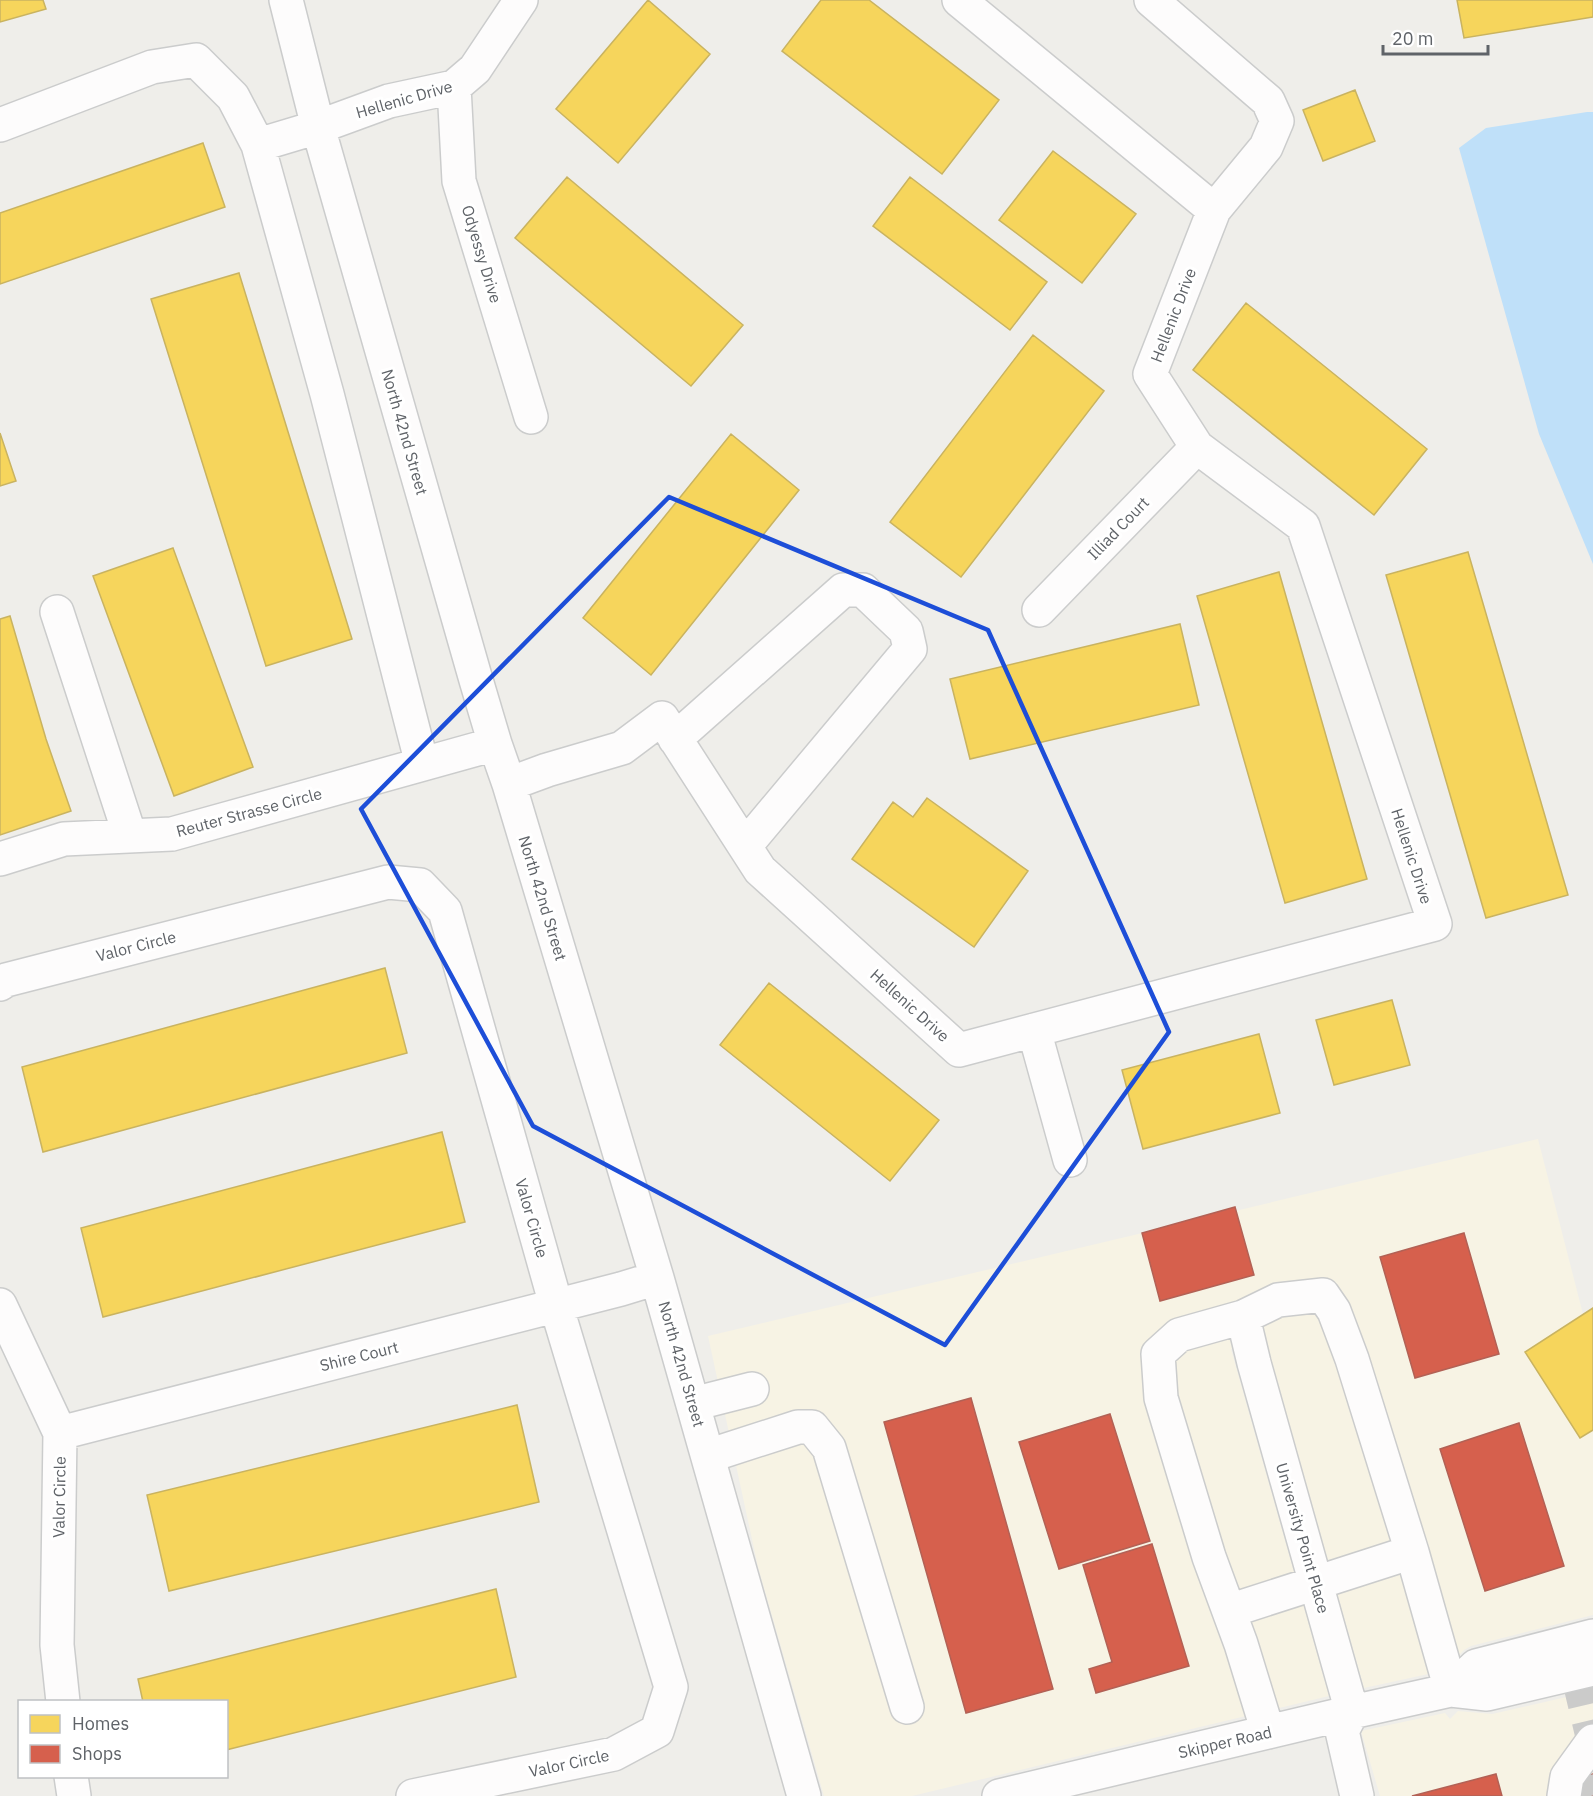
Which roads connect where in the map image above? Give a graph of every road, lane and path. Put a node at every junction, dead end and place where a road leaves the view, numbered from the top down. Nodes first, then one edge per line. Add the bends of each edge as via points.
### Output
1 (286, 0) edge
2 (521, 0) edge
3 (959, 0) edge
4 (1151, 0) edge
5 (454, 87) junction
6 (0, 125) edge
7 (318, 127) junction
8 (258, 145) junction
9 (1214, 210) junction
10 (531, 417) dead end
11 (1197, 447) junction
12 (1039, 610) dead end
13 (57, 612) dead end
14 (675, 739) junction
15 (495, 744) junction
16 (423, 764) junction
17 (509, 784) junction
18 (130, 836) junction
19 (745, 846) junction
20 (0, 859) edge
21 (0, 984) edge
22 (1034, 1030) junction
23 (1070, 1160) dead end
24 (657, 1278) junction
25 (0, 1305) edge
26 (556, 1305) junction
27 (1243, 1317) junction
28 (752, 1389) dead end
29 (693, 1404) junction
30 (60, 1433) junction
31 (708, 1456) junction
32 (1412, 1552) junction
33 (1316, 1584) junction
34 (1229, 1611) junction
35 (1593, 1636) edge
36 (1593, 1670) edge
37 (1451, 1690) junction
38 (63, 1700) edge
39 (907, 1707) dead end
40 (1352, 1712) junction
41 (1268, 1732) junction
42 (71, 1778) edge
43 (74, 1796) edge
44 (413, 1796) edge
45 (804, 1796) edge
46 (999, 1796) edge
47 (1357, 1796) edge

1 - 7 street, North 42nd Street
2 - 5 street, Hellenic Drive via 475,69
3 - 9 street
4 - 9 street via 1268,101 1277,121 1266,147
5 - 7 street, Hellenic Drive via 389,101
5 - 10 street, Odyessy Drive via 459,181
6 - 8 street via 152,67 196,60 233,97
7 - 8 street
7 - 15 street, North 42nd Street
8 - 16 street
9 - 11 street, Hellenic Drive via 1150,374
11 - 12 street, Illiad Court
11 - 22 street, Hellenic Drive via 1303,526 1435,924
13 - 18 street
14 - 17 street, Hellenic Drive via 662,718 622,748
14 - 19 street, Hellenic Drive
14 - 19 street via 843,591 863,590 906,632 910,649
15 - 16 street, Reuter Strasse Circle
15 - 17 street, North 42nd Street
16 - 18 street, Reuter Strasse Circle via 172,834
17 - 24 street, North 42nd Street
18 - 20 street, Reuter Strasse Circle via 64,839
19 - 22 street, Hellenic Drive via 760,870 959,1050
21 - 26 street, Valor Circle via 388,882 420,885 445,910
22 - 23 street
24 - 26 street, Shire Court
24 - 29 street, North 42nd Street
25 - 30 street, Valor Circle
26 - 30 street, Shire Court
26 - 44 street, Valor Circle via 671,1687 657,1731 614,1754
27 - 32 street via 1278,1300 1323,1295 1335,1311
27 - 33 street, University Point Place
27 - 34 street via 1179,1335 1158,1354 1161,1398
28 - 29 street
29 - 31 street, North 42nd Street
30 - 38 street, Valor Circle via 57,1645
31 - 39 street via 798,1427 813,1427 829,1448
31 - 45 street, North 42nd Street
32 - 33 street
32 - 37 street
33 - 34 street
33 - 40 street, University Point Place
34 - 41 street
35 - 37 street via 1476,1666
36 - 37 street, Skipper Road via 1487,1694
37 - 40 street, Skipper Road
40 - 41 street, Skipper Road
40 - 47 street via 1342,1731
41 - 46 street, Skipper Road
42 - 43 street

